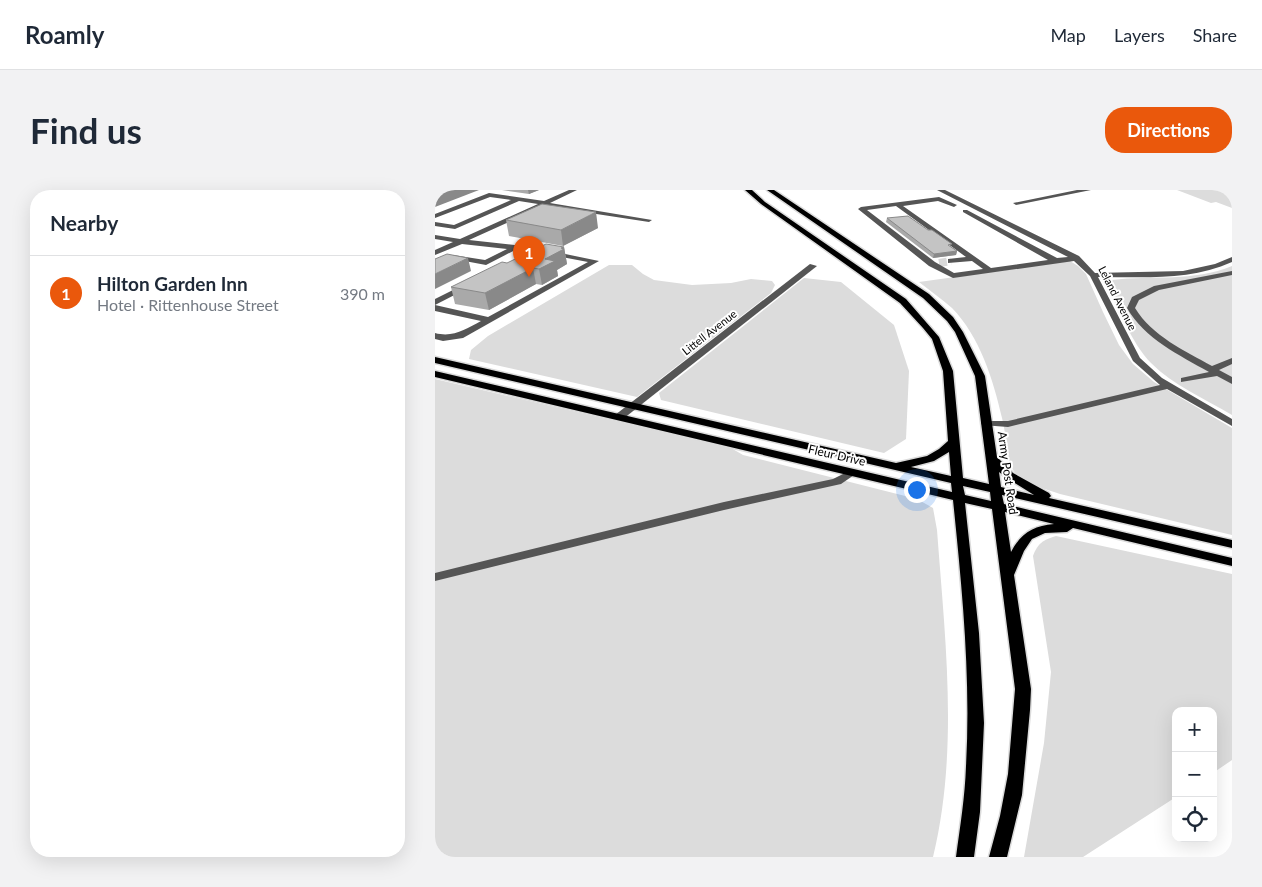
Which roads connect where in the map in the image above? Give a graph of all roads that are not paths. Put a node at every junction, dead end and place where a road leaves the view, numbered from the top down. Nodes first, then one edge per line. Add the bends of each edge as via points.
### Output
1 (574, 190) edge
2 (749, 190) edge
3 (770, 190) edge
4 (940, 190) edge
5 (1088, 190) edge
6 (503, 197) junction
7 (519, 199) junction
8 (1016, 203) dead end
9 (543, 204) junction
10 (897, 204) junction
11 (564, 207) junction
12 (979, 209) junction
13 (965, 211) junction
14 (463, 214) dead end
15 (616, 215) junction
16 (435, 216) edge
17 (568, 216) edge
18 (454, 218) dead end
19 (649, 220) dead end
20 (604, 221) dead end
21 (436, 224) edge
22 (435, 237) edge
23 (461, 242) junction
24 (516, 247) junction
25 (538, 250) junction
26 (435, 253) edge
27 (523, 258) edge
28 (973, 258) junction
29 (1076, 258) junction
30 (1232, 259) edge
31 (1056, 261) junction
32 (951, 262) tunnel mouth
33 (435, 264) edge
34 (813, 266) dead end
35 (989, 270) junction
36 (1232, 273) edge
37 (1093, 275) junction
38 (478, 281) edge
39 (435, 302) edge
40 (435, 308) edge
41 (489, 320) junction
42 (435, 336) edge
43 (435, 360) edge
44 (1232, 361) edge
45 (1216, 371) junction
46 (435, 374) edge
47 (1184, 380) dead end
48 (1232, 381) edge
49 (1168, 386) junction
50 (633, 406) junction
51 (619, 417) junction
52 (986, 423) junction
53 (1232, 423) edge
54 (954, 441) junction
55 (991, 458) junction
56 (878, 463) junction
57 (851, 473) junction
58 (957, 481) junction
59 (995, 490) junction
60 (958, 498) junction
61 (1063, 505) junction
62 (997, 506) junction
63 (1110, 533) junction
64 (1232, 544) edge
65 (1232, 562) edge
66 (1008, 574) junction
67 (435, 577) edge
68 (965, 857) edge
69 (998, 857) edge

1 - 9 street
2 - 54 main road via 889,290 926,326 943,354 948,371
3 - 52 main road, Army Post Road via 912,286 950,319 967,345 980,376
4 - 12 street, Leland Avenue
5 - 8 street
6 - 7 street
6 - 14 street
6 - 16 street via 485,195
7 - 9 street
7 - 21 street via 455,227
9 - 11 street
9 - 23 street
10 - 13 street via 939,199
10 - 28 street
10 - 35 street via 861,209 946,274 953,276
11 - 15 street
11 - 17 street via 551,213
12 - 13 street
12 - 29 street, Leland Avenue
13 - 31 street
15 - 19 street
15 - 20 street
18 - 21 street
22 - 23 street
23 - 24 street
23 - 26 street
24 - 25 street
24 - 33 street via 486,264 453,258
25 - 27 street
25 - 41 street via 595,260
28 - 32 street
28 - 35 street
29 - 31 street
29 - 37 street, Leland Avenue
30 - 37 street via 1186,272
31 - 35 street
34 - 50 street, Littell Avenue
36 - 45 street via 1157,288 1140,295 1131,304 1135,317 1145,328
37 - 49 street, Leland Avenue via 1131,352 1150,373
38 - 39 street
40 - 41 street
41 - 42 street via 461,336
43 - 50 main road, Fleur Drive
44 - 45 street
45 - 47 street
45 - 48 street
46 - 51 main road, Fleur Drive
49 - 52 street via 1008,424
49 - 53 street, Leland Avenue
50 - 51 street, Littell Avenue
50 - 56 main road, Fleur Drive
51 - 57 main road, Fleur Drive
52 - 55 main road, Army Post Road
54 - 56 main road via 941,454 924,461
54 - 58 main road
55 - 59 main road, Army Post Road
55 - 61 main road via 1009,475
56 - 58 main road, Fleur Drive
57 - 60 main road, Fleur Drive
57 - 67 street via 837,482
58 - 59 main road, Fleur Drive
58 - 60 main road
59 - 61 main road, Fleur Drive
59 - 62 main road, Army Post Road
60 - 62 main road, Fleur Drive
60 - 68 main road via 975,651 977,707 975,774
61 - 64 main road, Fleur Drive
62 - 63 main road, Fleur Drive
62 - 66 main road, Army Post Road
63 - 65 main road, Fleur Drive
63 - 66 main road via 1060,528 1031,533 1018,547
66 - 69 main road, Army Post Road via 1023,689 1022,733 1016,784

